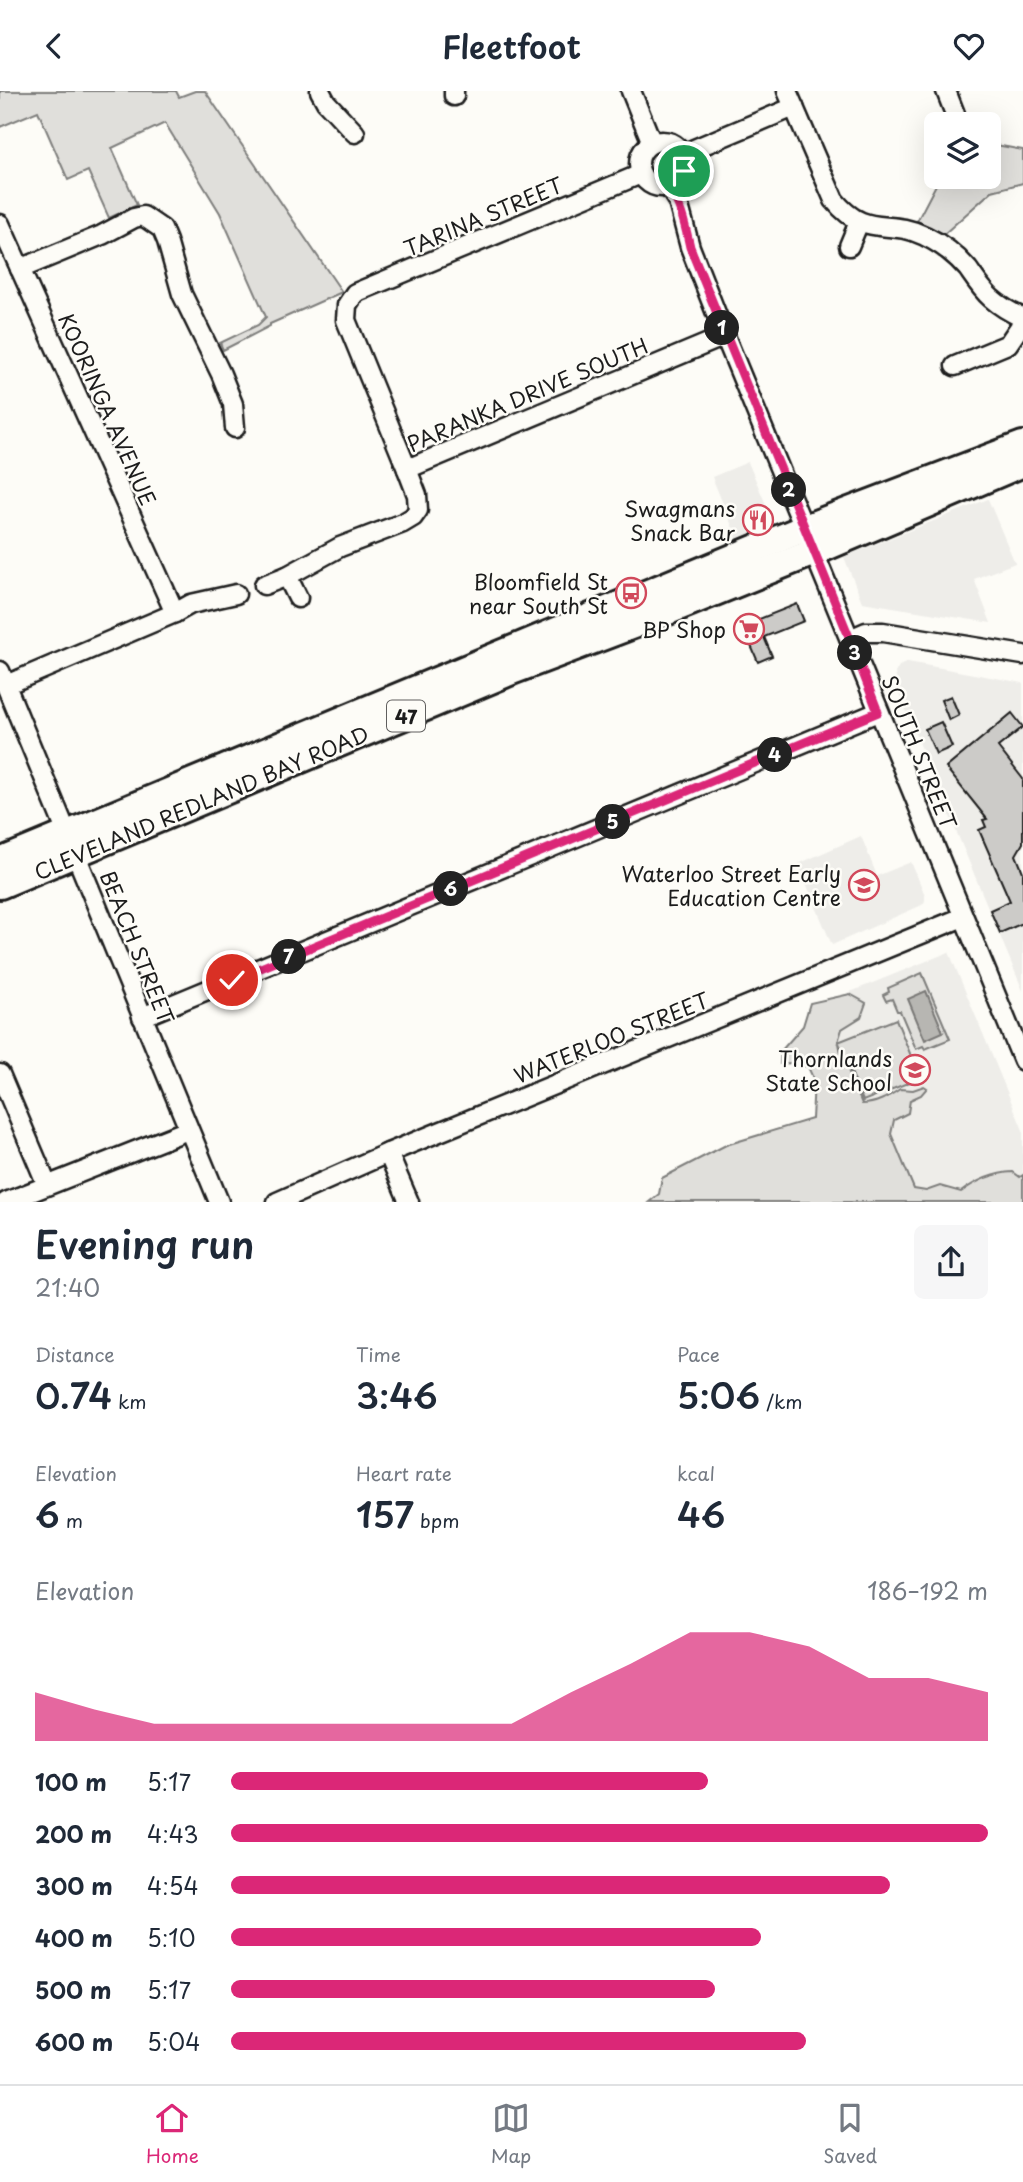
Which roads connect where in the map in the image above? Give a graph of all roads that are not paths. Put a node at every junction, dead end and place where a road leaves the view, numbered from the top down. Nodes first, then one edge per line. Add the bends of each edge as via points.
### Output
1 (320, 91) edge
2 (631, 91) edge
3 (946, 91) edge
4 (790, 99) edge
5 (954, 112) edge
6 (355, 133) dead end
7 (652, 143) junction
8 (683, 156) junction
9 (641, 174) junction
10 (668, 186) junction
11 (859, 222) junction
12 (0, 224) edge
13 (849, 246) dead end
14 (20, 269) junction
15 (1023, 320) edge
16 (725, 337) junction
17 (955, 366) dead end
18 (235, 428) dead end
19 (1023, 445) edge
20 (1023, 464) edge
21 (407, 469) junction
22 (809, 540) junction
23 (287, 576) junction
24 (264, 585) dead end
25 (236, 594) dead end
26 (298, 598) dead end
27 (175, 613) junction
28 (850, 639) junction
29 (1023, 655) edge
30 (3, 678) edge
31 (878, 712) junction
32 (71, 844) junction
33 (0, 862) edge
34 (0, 885) edge
35 (963, 917) junction
36 (142, 1017) junction
37 (1023, 1061) edge
38 (0, 1074) edge
39 (188, 1130) junction
40 (388, 1153) junction
41 (47, 1185) junction
42 (6, 1202) edge
43 (219, 1202) edge
44 (277, 1202) edge
45 (409, 1202) edge

1 - 6 street
2 - 7 street
3 - 5 street
4 - 8 street
4 - 11 street via 834,200
7 - 8 street via 670,142
7 - 9 street via 640,156
8 - 10 street via 684,171
9 - 10 street via 653,185
9 - 21 street, TARINA STREET via 355,293 346,305 346,320
10 - 16 street, SOUTH STREET via 678,202
11 - 13 street
11 - 15 street via 899,228 946,247 990,297
12 - 14 street, KOORINGA AVENUE
14 - 18 street via 134,218 152,221 162,229 182,294 221,374 233,404
14 - 27 street, KOORINGA AVENUE
15 - 17 street via 1008,344
16 - 21 street, PARANKA DRIVE SOUTH
16 - 22 street, SOUTH STREET
19 - 22 highway, CLEVELAND REDLAND BAY ROAD / 47
20 - 22 highway, CLEVELAND REDLAND BAY ROAD / 47
21 - 23 street, PARANKA DRIVE SOUTH via 417,495 418,510 413,517 340,547
22 - 28 street, SOUTH STREET
22 - 32 highway, CLEVELAND REDLAND BAY ROAD / 47 via 646,620
23 - 24 street, PARANKA DRIVE SOUTH
23 - 26 street
25 - 27 street via 191,604
27 - 30 street
28 - 29 street via 866,632 883,632
28 - 31 street, SOUTH STREET
30 - 32 street, BEACH STREET
31 - 35 street, SOUTH STREET
31 - 36 street
32 - 33 highway, CLEVELAND REDLAND BAY ROAD / 47
32 - 34 highway, CLEVELAND REDLAND BAY ROAD / 47
32 - 36 street, BEACH STREET
35 - 37 street, SOUTH STREET
35 - 40 street, WATERLOO STREET
36 - 39 street, BEACH STREET
38 - 41 street
39 - 41 street
39 - 43 street, BEACH STREET
40 - 44 street, WATERLOO STREET
40 - 45 street
41 - 42 street

